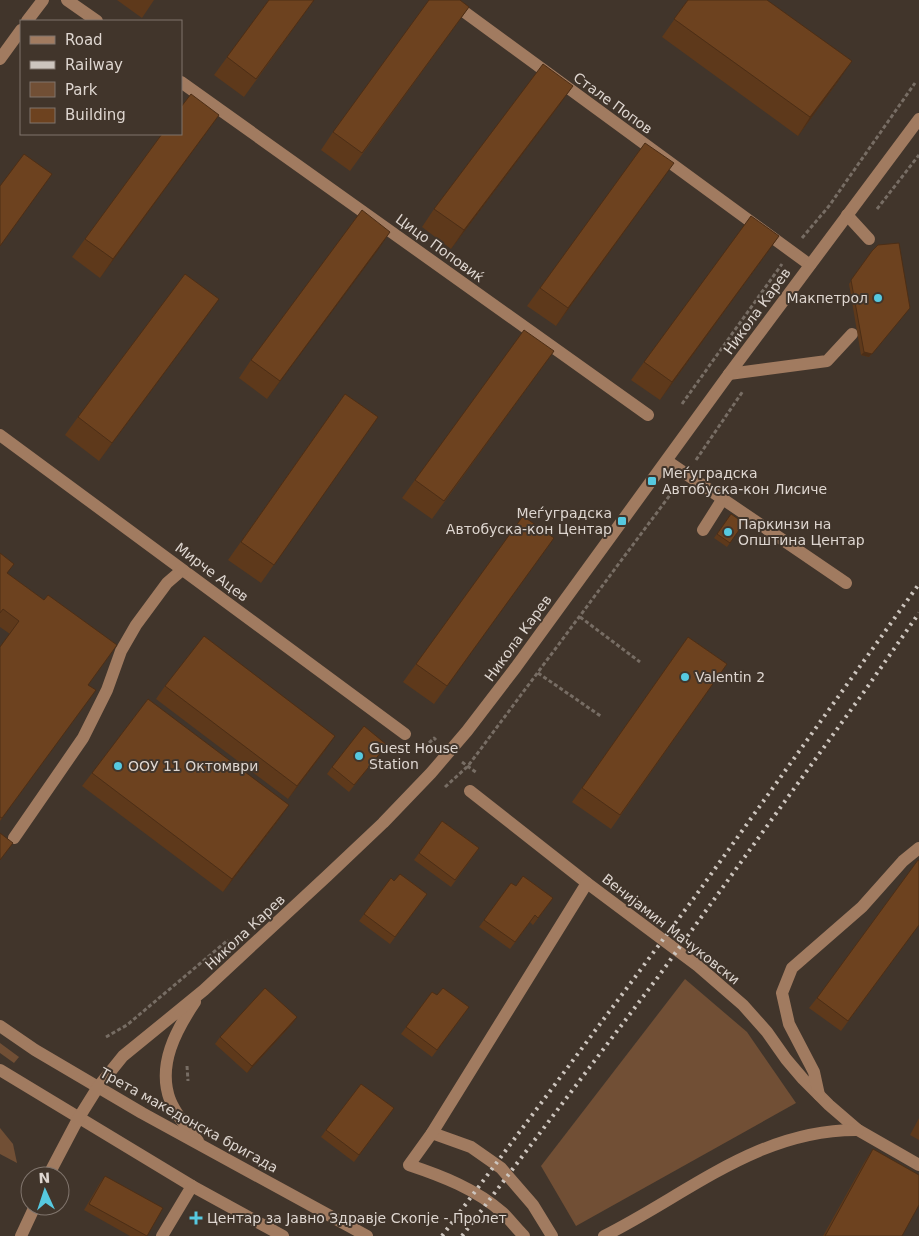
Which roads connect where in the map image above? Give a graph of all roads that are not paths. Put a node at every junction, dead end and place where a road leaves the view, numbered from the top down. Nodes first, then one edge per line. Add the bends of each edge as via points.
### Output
1 (43, 0) edge
2 (67, 0) edge
3 (448, 0) edge
4 (29, 20) edge
5 (96, 20) edge
6 (20, 31) edge
7 (0, 59) edge
8 (182, 83) edge
9 (919, 119) edge
10 (847, 215) junction
11 (869, 239) dead end
12 (810, 265) junction
13 (852, 334) dead end
14 (729, 374) junction
15 (648, 415) dead end
16 (0, 435) edge
17 (667, 461) junction
18 (722, 500) junction
19 (703, 530) dead end
20 (182, 570) junction
21 (846, 583) dead end
22 (405, 734) dead end
23 (470, 791) dead end
24 (14, 838) dead end
25 (919, 848) edge
26 (587, 883) junction
27 (204, 990) junction
28 (0, 1026) edge
29 (0, 1070) edge
30 (98, 1087) junction
31 (819, 1095) junction
32 (78, 1118) junction
33 (858, 1130) junction
34 (432, 1133) junction
35 (203, 1146) junction
36 (919, 1165) edge
37 (53, 1166) edge
38 (192, 1186) junction
39 (30, 1216) edge
40 (21, 1236) edge
41 (162, 1236) edge
42 (283, 1236) edge
43 (367, 1236) edge
44 (524, 1236) edge
45 (552, 1236) edge
46 (604, 1236) edge

1 - 4 street
2 - 5 street
3 - 12 street, Стале Попов
6 - 7 street
8 - 15 street, Цицо Поповиќ
9 - 10 street, Никола Карев
10 - 11 street
10 - 12 street, Никола Карев
12 - 14 street, Никола Карев
13 - 14 street via 828,361
14 - 17 street, Никола Карев
16 - 20 street, Мирче Ацев
17 - 18 street
17 - 27 street, Никола Карев via 449,752 383,823
18 - 19 street
18 - 21 street
20 - 22 street, Мирче Ацев
20 - 24 street via 167,583 136,625 121,651 107,690 83,738
23 - 26 street, Венијамин Мачуковски
25 - 31 street via 902,861 862,907 792,968 782,992 789,1024 814,1072
26 - 31 street, Венијамин Мачуковски via 698,966 743,1005
26 - 34 street, Венијамин Мачуковски
27 - 30 street, Никола Карев via 124,1056
27 - 35 street via 175,1035 166,1070 170,1099
28 - 30 street, Трета македонска бригада
29 - 32 street
30 - 32 street, Никола Карев
30 - 35 street, Трета македонска бригада
31 - 33 street, Венијамин Мачуковски
32 - 37 street, Никола Карев
32 - 38 street
33 - 36 street, Венијамин Мачуковски
33 - 46 street via 815,1133 772,1145 703,1179
34 - 44 street, Венијамин Мачуковски via 409,1165 441,1175 476,1193
34 - 45 street via 471,1147 501,1168 533,1205
35 - 43 street, Трета македонска бригада
38 - 41 street
38 - 42 street
39 - 40 street

